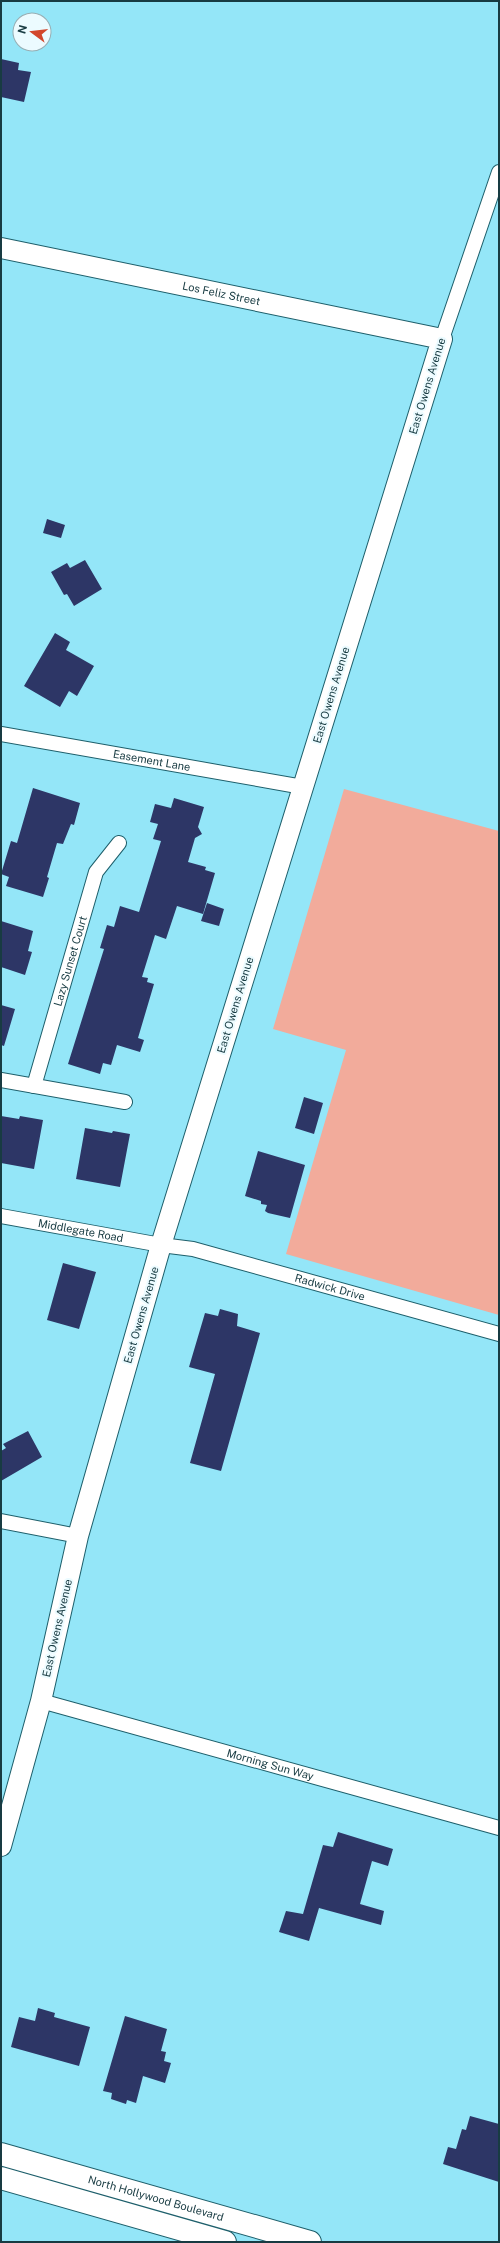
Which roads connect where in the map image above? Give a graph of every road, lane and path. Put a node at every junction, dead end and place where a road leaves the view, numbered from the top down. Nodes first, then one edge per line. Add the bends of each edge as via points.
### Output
1 (499, 172) edge
2 (1, 248) edge
3 (442, 339) junction
4 (1, 734) edge
5 (303, 787) junction
6 (119, 843) dead end
7 (1, 1080) edge
8 (34, 1086) junction
9 (125, 1102) dead end
10 (1, 1216) edge
11 (160, 1245) junction
12 (499, 1334) edge
13 (1, 1522) edge
14 (78, 1536) junction
15 (41, 1701) junction
16 (499, 1828) edge
17 (1, 1846) edge
18 (1, 2154) edge
19 (1, 2178) edge
20 (225, 2242) edge
21 (310, 2242) edge

1 - 3 street, East Owens Avenue
2 - 3 street, Los Feliz Street
3 - 5 street, East Owens Avenue
4 - 5 street, Easement Lane
5 - 11 street, East Owens Avenue
6 - 8 street, Lazy Sunset Court via 96,872
7 - 8 street
8 - 9 street
10 - 11 street, Middlegate Road
11 - 12 street, Radwick Drive via 193,1249
11 - 14 street, East Owens Avenue
13 - 14 street
14 - 15 street, East Owens Avenue
15 - 16 street, Morning Sun Way
15 - 17 street, East Owens Avenue
18 - 21 main road, North Hollywood Boulevard
19 - 20 main road

